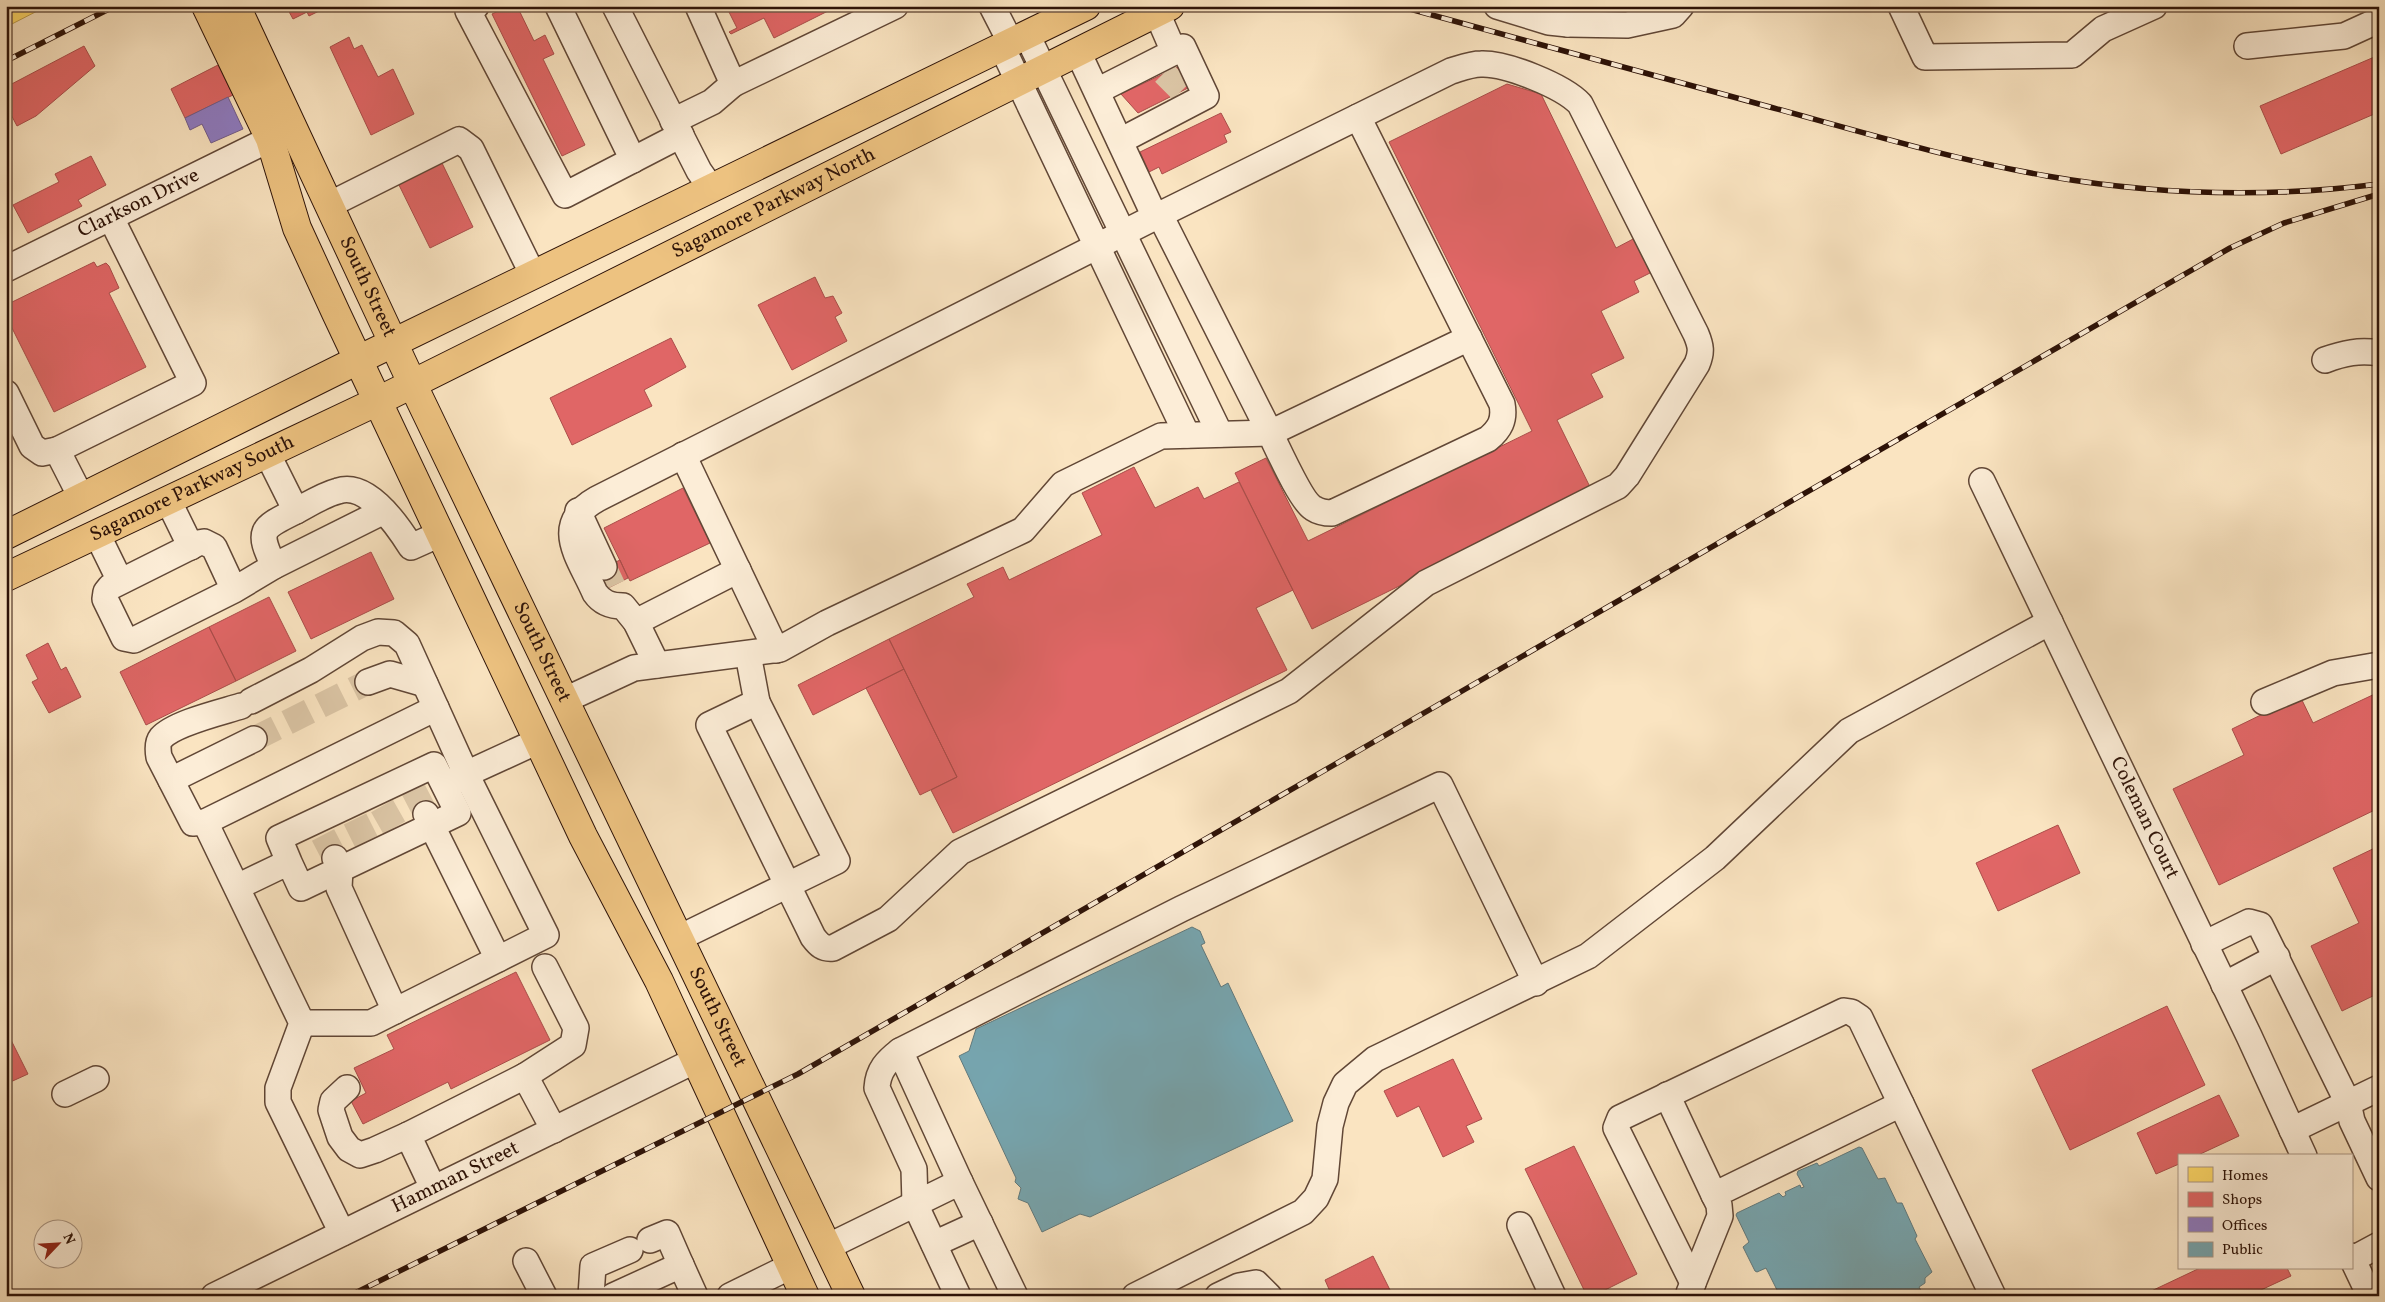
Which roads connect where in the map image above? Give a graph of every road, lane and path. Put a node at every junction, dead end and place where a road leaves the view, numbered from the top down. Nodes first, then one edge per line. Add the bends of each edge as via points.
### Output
1 (206, 6) edge
2 (236, 6) edge
3 (558, 6) edge
4 (614, 6) edge
5 (698, 6) edge
6 (895, 6) edge
7 (992, 6) edge
8 (1086, 6) edge
9 (1497, 6) edge
10 (1681, 6) edge
11 (1901, 6) edge
12 (2154, 6) edge
13 (470, 8) edge
14 (1163, 10) edge
15 (1576, 15) edge
16 (2379, 20) edge
17 (1013, 42) junction
18 (2247, 46) dead end
19 (1078, 52) junction
20 (1162, 63) junction
21 (1043, 68) junction
22 (1019, 81) junction
23 (733, 84) junction
24 (1097, 91) junction
25 (1358, 117) junction
26 (677, 128) junction
27 (270, 139) junction
28 (1120, 140) junction
29 (633, 160) junction
30 (711, 188) junction
31 (329, 205) junction
32 (1157, 216) junction
33 (111, 218) junction
34 (1121, 233) junction
35 (1096, 246) junction
36 (6, 269) edge
37 (533, 274) junction
38 (1469, 338) junction
39 (393, 342) junction
40 (2379, 352) edge
41 (358, 360) junction
42 (2325, 360) dead end
43 (412, 383) junction
44 (6, 393) edge
45 (378, 401) junction
46 (1270, 433) junction
47 (1220, 434) junction
48 (1187, 435) junction
49 (57, 450) junction
50 (268, 453) junction
51 (683, 455) junction
52 (1982, 481) dead end
53 (81, 497) junction
54 (168, 500) junction
55 (296, 511) junction
56 (384, 511) junction
57 (578, 511) junction
58 (6, 534) edge
59 (97, 534) junction
60 (440, 534) junction
61 (191, 547) junction
62 (274, 566) junction
63 (738, 570) junction
64 (6, 577) edge
65 (120, 581) junction
66 (234, 590) junction
67 (619, 595) junction
68 (2050, 622) junction
69 (776, 650) junction
70 (748, 654) junction
71 (657, 665) junction
72 (2379, 665) edge
73 (368, 682) tunnel mouth
74 (425, 684) junction
75 (565, 700) junction
76 (757, 702) junction
77 (2264, 702) dead end
78 (436, 708) junction
79 (254, 738) tunnel mouth
80 (538, 741) junction
81 (171, 780) junction
82 (455, 780) junction
83 (429, 820) junction
84 (206, 822) junction
85 (289, 862) junction
86 (338, 864) junction
87 (788, 885) junction
88 (237, 887) junction
89 (679, 938) junction
90 (2204, 944) junction
91 (2277, 957) junction
92 (498, 959) junction
93 (545, 967) dead end
94 (1536, 982) junction
95 (2224, 985) junction
96 (395, 1011) junction
97 (302, 1023) junction
98 (900, 1051) junction
99 (696, 1060) junction
100 (525, 1076) junction
101 (96, 1079) dead end
102 (347, 1088) dead end
103 (2379, 1088) edge
104 (64, 1094) dead end
105 (1667, 1095) junction
106 (2348, 1103) junction
107 (1901, 1104) junction
108 (554, 1130) junction
109 (2292, 1130) junction
110 (408, 1135) junction
111 (2303, 1154) edge
112 (2379, 1178) edge
113 (960, 1182) junction
114 (433, 1188) junction
115 (1714, 1195) junction
116 (915, 1204) junction
117 (980, 1223) junction
118 (1520, 1225) dead end
119 (342, 1233) junction
120 (934, 1244) junction
121 (2379, 1245) edge
122 (827, 1246) junction
123 (2352, 1258) edge
124 (526, 1261) dead end
125 (681, 1265) junction
126 (791, 1266) junction
127 (1691, 1290) edge
128 (735, 1295) edge
129 (214, 1296) edge
130 (544, 1296) edge
131 (591, 1296) edge
132 (614, 1296) edge
133 (695, 1296) edge
134 (805, 1296) edge
135 (851, 1296) edge
136 (958, 1296) edge
137 (1015, 1296) edge
138 (1135, 1296) edge
139 (1218, 1296) edge
140 (1269, 1296) edge
141 (1553, 1296) edge
142 (1993, 1296) edge
143 (2370, 1296) edge

1 - 27 main road, South Street
2 - 31 main road, South Street
3 - 29 street
4 - 26 street
5 - 23 street
6 - 23 street
7 - 17 street
8 - 17 main road, Sagamore Parkway North
9 - 15 street via 1549,22
10 - 15 street via 1673,15 1627,25
11 - 12 street via 1925,57 2072,55 2103,29
13 - 29 street via 565,195
14 - 19 main road, Sagamore Parkway North
14 - 20 street
16 - 18 street via 2344,36
17 - 21 street
17 - 22 street
17 - 30 main road, Sagamore Parkway North
19 - 21 main road, Sagamore Parkway North
19 - 24 street
20 - 24 street
20 - 28 street via 1183,47 1206,96 1191,95
21 - 22 main road, Sagamore Parkway North
21 - 34 street
22 - 35 street
22 - 43 main road, Sagamore Parkway North
23 - 26 street
24 - 28 street
25 - 32 street
25 - 38 street
25 - 87 street via 1451,71 1482,63 1508,68 1562,89 1580,104 1700,344 1697,364 1627,476 1604,494 1426,583 1289,691 960,852 888,919 846,942 826,949 820,945
26 - 29 street
26 - 30 street
27 - 33 street, Clarkson Drive
27 - 41 main road, South Street via 297,228
28 - 32 street
30 - 37 main road, Sagamore Parkway North
31 - 37 street via 459,140 471,149
31 - 39 main road, South Street
32 - 34 street
32 - 46 street
33 - 36 street, Clarkson Drive
33 - 49 street via 193,383
34 - 35 street
34 - 47 street
35 - 48 street
35 - 51 street
37 - 39 main road, Sagamore Parkway North
38 - 46 street
38 - 46 street via 1502,404 1504,415 1501,424 1488,439 1332,512 1323,512 1312,508
39 - 41 main road, Sagamore Parkway North
39 - 43 main road, South Street
40 - 42 street via 2347,352
41 - 45 main road, South Street
41 - 53 main road, Sagamore Parkway South
43 - 45 main road, Sagamore Parkway North
43 - 75 main road, South Street
44 - 49 street via 32,446 42,453
45 - 50 main road, Sagamore Parkway South
45 - 60 main road, South Street
46 - 47 street
47 - 48 street
48 - 69 street via 1161,436 1063,484 1023,530
49 - 53 street
50 - 54 main road, Sagamore Parkway South
50 - 55 street
51 - 57 street via 596,498
51 - 63 street
52 - 68 street, Coleman Court
53 - 58 main road, Sagamore Parkway South
54 - 59 main road, Sagamore Parkway South
54 - 61 street
55 - 56 street via 339,490 351,489 368,497
55 - 62 street via 270,524 265,531 262,541
56 - 60 street via 411,546
56 - 62 street
57 - 67 street
57 - 67 street via 570,535 594,593 606,604
59 - 64 main road, Sagamore Parkway South
59 - 65 street
60 - 80 main road, South Street
61 - 65 street
61 - 66 street via 198,543 210,544
62 - 66 street
63 - 67 street
63 - 69 street
65 - 66 street via 110,587 105,599 124,638 129,640
67 - 71 street
68 - 90 street, Coleman Court
68 - 94 street via 1849,731 1714,858 1588,956
69 - 70 street
70 - 71 street
70 - 76 street
71 - 75 street via 634,668
72 - 77 street via 2334,674
73 - 74 street via 390,674
74 - 78 street
74 - 81 street via 407,644 394,633 378,632 362,638 311,670 246,703 187,723 161,738 159,757
75 - 89 main road, South Street
76 - 87 street via 709,725
76 - 87 street via 837,861
78 - 82 street
78 - 84 street
79 - 81 street
80 - 82 street
80 - 99 main road, South Street
81 - 84 street via 193,823
82 - 83 street via 458,813
82 - 85 street via 434,765 410,783 320,828 279,838
82 - 92 street via 546,935
83 - 86 street
83 - 92 street
84 - 88 street
85 - 86 street via 301,888
85 - 88 street
86 - 96 street via 339,888
87 - 89 street
88 - 97 street
89 - 122 main road, South Street
90 - 91 street via 2250,922 2260,925
90 - 95 street, Coleman Court
91 - 95 street
91 - 106 street
92 - 96 street
93 - 100 street via 576,1028 574,1044
94 - 98 street via 1440,785 1213,894
94 - 138 street via 1374,1059 1358,1071 1345,1084 1336,1103 1330,1126 1325,1180 1316,1198 1303,1212
95 - 109 street, Coleman Court
96 - 97 street via 371,1023
97 - 119 street via 278,1088 278,1102
98 - 113 street
98 - 116 street via 885,1062 877,1088 914,1169
99 - 108 street, Hamman Street
99 - 126 main road, South Street
100 - 108 street
100 - 110 street
101 - 104 street
102 - 110 street via 333,1101 331,1110 340,1137 349,1149 360,1154
103 - 106 street
105 - 107 street via 1844,1011 1860,1018
105 - 115 street
105 - 127 street via 1620,1118 1616,1128
106 - 109 street
106 - 112 street via 2352,1121
107 - 115 street
107 - 142 street
108 - 114 street, Hamman Street
109 - 111 street, Coleman Court
110 - 114 street
113 - 116 street
113 - 117 street
114 - 119 street, Hamman Street
115 - 127 street via 1720,1216
116 - 120 street
116 - 122 street
117 - 120 street
117 - 137 street
118 - 141 street
119 - 129 street, Hamman Street
120 - 136 street
121 - 123 street
122 - 126 main road
122 - 135 main road, South Street
123 - 143 street
124 - 130 street
125 - 131 street via 667,1233 592,1266
125 - 132 street
125 - 133 street
126 - 128 street
126 - 134 main road, South Street
139 - 140 street via 1239,1286 1256,1283

